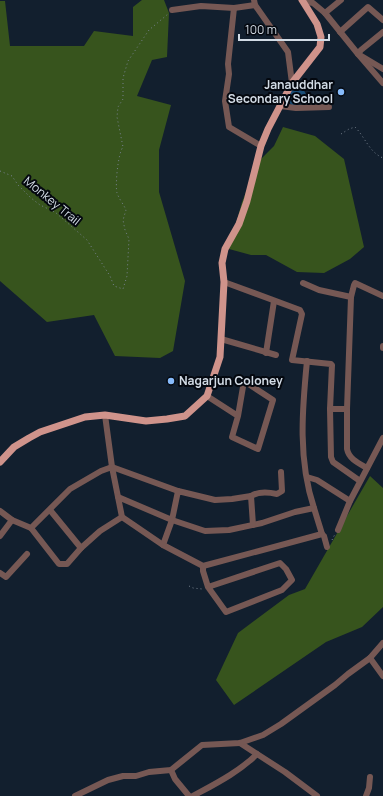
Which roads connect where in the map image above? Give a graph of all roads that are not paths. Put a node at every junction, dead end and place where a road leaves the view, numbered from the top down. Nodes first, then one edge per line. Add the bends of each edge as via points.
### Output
1 (341, 0) edge
2 (302, 1) edge
3 (255, 3) edge
4 (234, 8) junction
5 (172, 10) road end
6 (325, 13) junction
7 (383, 20) edge
8 (340, 32) junction
9 (383, 32) edge
10 (358, 54) junction
11 (383, 69) edge
12 (292, 83) junction
13 (383, 83) edge
14 (280, 106) junction
15 (329, 107) dead end
16 (261, 146) junction
17 (224, 282) junction
18 (303, 283) dead end
19 (383, 296) edge
20 (351, 297) junction
21 (274, 301) junction
22 (221, 339) junction
23 (266, 353) junction
24 (276, 356) dead end
25 (307, 361) junction
26 (206, 396) junction
27 (330, 409) junction
28 (347, 409) junction
29 (106, 414) junction
30 (238, 416) junction
31 (383, 438) edge
32 (0, 462) edge
33 (112, 467) junction
34 (367, 468) junction
35 (281, 472) dead end
36 (307, 477) junction
37 (360, 481) junction
38 (178, 491) junction
39 (251, 496) junction
40 (118, 497) junction
41 (350, 501) junction
42 (314, 508) junction
43 (50, 510) junction
44 (0, 511) edge
45 (122, 517) junction
46 (12, 520) junction
47 (172, 520) junction
48 (253, 526) junction
49 (31, 528) junction
50 (338, 530) road end
51 (322, 534) junction
52 (0, 536) edge
53 (163, 545) junction
54 (327, 547) road end
55 (81, 548) junction
56 (27, 554) dead end
57 (203, 566) junction
58 (0, 573) edge
59 (208, 586) junction
60 (383, 643) edge
61 (370, 658) junction
62 (383, 676) edge
63 (240, 743) junction
64 (256, 754) junction
65 (171, 770) junction
66 (370, 777) dead end
67 (87, 794) edge
68 (309, 794) edge
69 (75, 796) edge
70 (189, 796) edge
71 (193, 796) edge
72 (317, 796) edge
73 (366, 796) edge

1 - 6 street
2 - 6 street via 314,3
2 - 12 main road via 317,24 321,37 320,47
3 - 4 street
3 - 12 street via 288,52
4 - 5 street via 201,6
4 - 16 street via 225,101 229,127
6 - 8 street
7 - 8 street via 368,7
8 - 10 street
9 - 10 street
10 - 11 street
10 - 13 street
12 - 14 main road
14 - 15 street
14 - 16 main road
16 - 17 main road via 239,224 225,249 222,263
17 - 21 street
17 - 22 main road
18 - 20 street via 319,290
19 - 20 street via 356,283
20 - 28 street
21 - 23 street
21 - 25 street via 300,310 302,314 292,360
22 - 23 street
22 - 26 main road via 220,357
23 - 24 street
25 - 27 street via 332,365
25 - 36 street via 302,447
26 - 29 main road via 185,416 146,422
26 - 30 street
27 - 28 street
27 - 37 street via 333,462
28 - 34 street via 348,454
29 - 32 main road via 85,417 40,432 14,447
29 - 33 street
30 - 30 street via 232,437 258,449 273,400 244,381
31 - 34 street
33 - 38 street
33 - 40 street
33 - 43 street via 70,489
34 - 37 street
35 - 39 street via 282,491 277,494 256,493
36 - 41 street via 317,480
36 - 42 street
37 - 41 street
38 - 39 street via 215,500
38 - 47 street
39 - 48 street
40 - 45 street
40 - 47 street
41 - 50 street
42 - 48 street
42 - 51 street
43 - 49 street
43 - 55 street
44 - 46 street
45 - 53 street
45 - 55 street via 100,531
46 - 49 street
46 - 52 street
47 - 48 street via 205,531
47 - 53 street
49 - 55 street via 58,564 67,564
51 - 54 street
51 - 57 street
53 - 57 street
56 - 58 street via 6,577
57 - 59 street
59 - 59 street via 280,563 292,580 282,590 226,612
60 - 61 street
61 - 62 street
61 - 63 street via 281,724 263,735
63 - 64 street
63 - 65 street via 202,745
64 - 68 street via 285,772
64 - 71 street via 249,762
65 - 67 street via 108,780
65 - 70 street via 174,779
66 - 73 street
67 - 69 street
68 - 72 street

